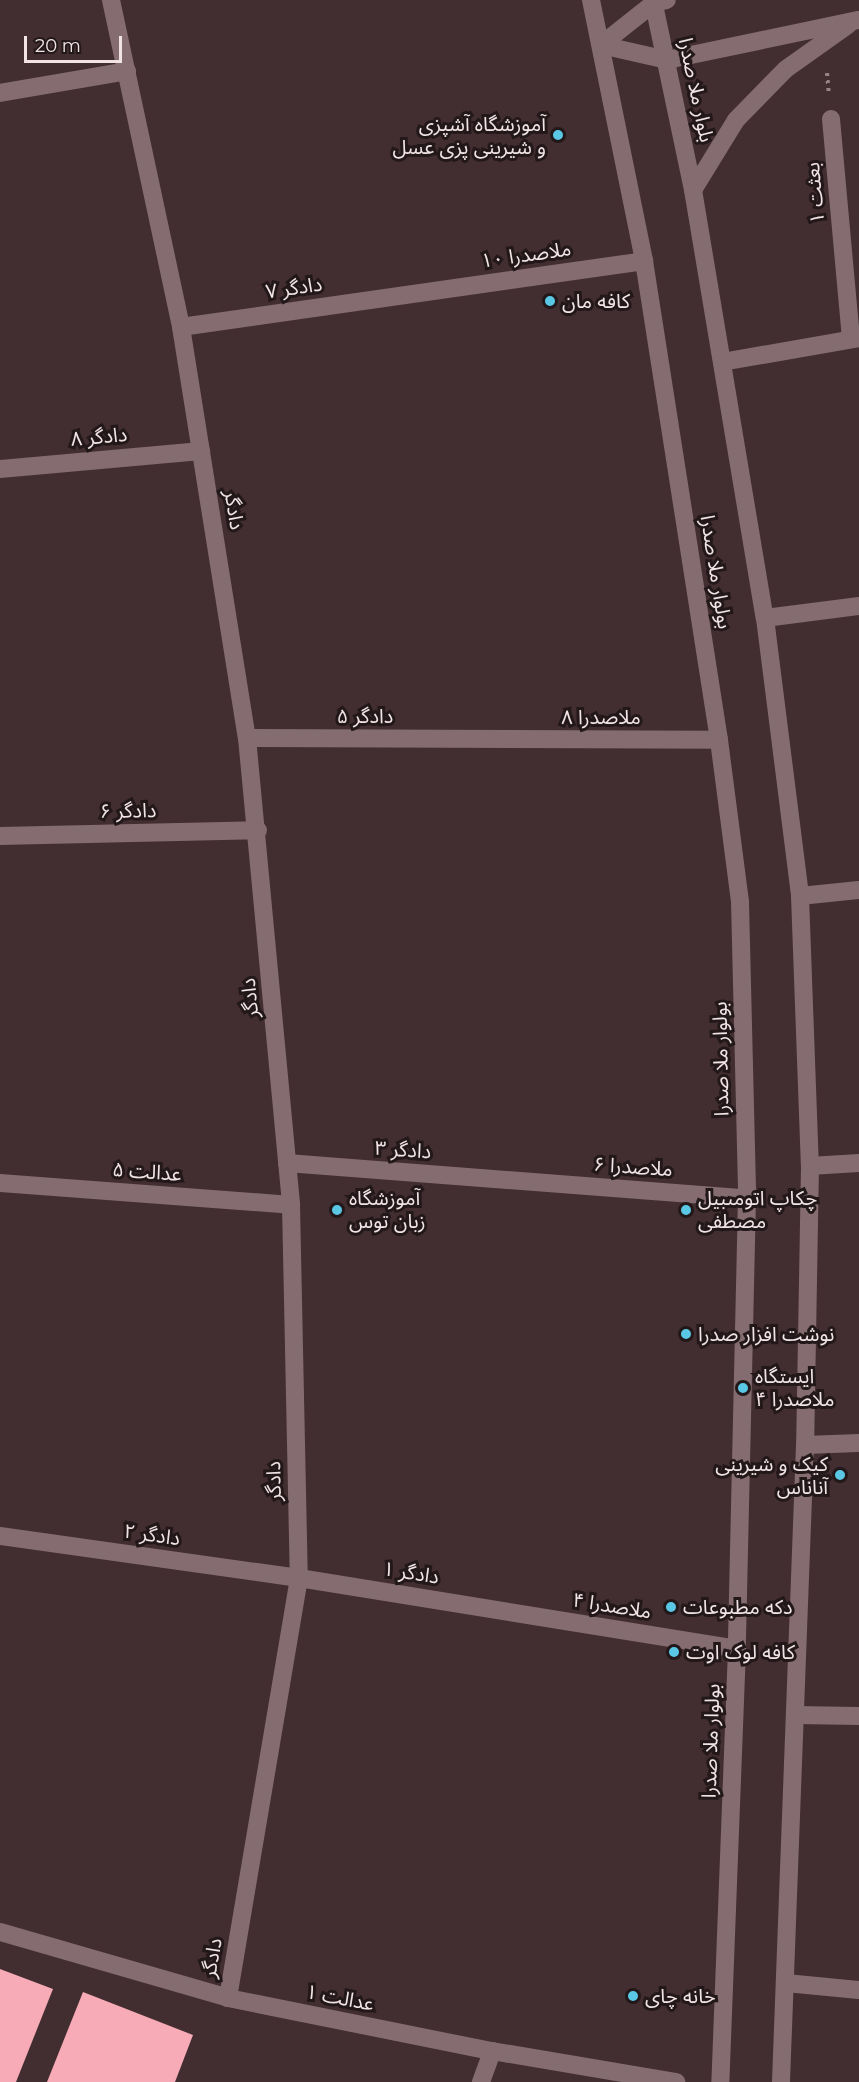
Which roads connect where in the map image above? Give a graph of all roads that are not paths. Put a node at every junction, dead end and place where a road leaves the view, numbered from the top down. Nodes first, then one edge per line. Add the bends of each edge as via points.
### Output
1 (111, 0) edge
2 (591, 0) edge
3 (658, 1) edge
4 (856, 21) edge
5 (601, 45) junction
6 (668, 60) junction
7 (127, 71) junction
8 (0, 93) edge
9 (831, 119) road end
10 (693, 190) junction
11 (644, 261) junction
12 (413, 294) joint
13 (181, 327) junction
14 (855, 338) edge
15 (722, 362) junction
16 (201, 451) junction
17 (0, 469) edge
18 (859, 606) edge
19 (765, 618) junction
20 (248, 738) junction
21 (483, 739) joint
22 (719, 740) junction
23 (258, 830) junction
24 (0, 836) edge
25 (859, 890) edge
26 (800, 896) junction
27 (859, 1163) edge
28 (287, 1164) junction
29 (810, 1166) junction
30 (516, 1180) joint
31 (0, 1184) edge
32 (747, 1198) junction
33 (291, 1205) junction
34 (859, 1443) edge
35 (805, 1445) junction
36 (0, 1536) edge
37 (299, 1578) junction
38 (516, 1613) joint
39 (737, 1649) junction
40 (795, 1715) junction
41 (859, 1716) edge
42 (0, 1932) edge
43 (786, 1983) junction
44 (859, 1990) edge
45 (228, 1998) junction
46 (492, 2051) junction
47 (481, 2082) edge
48 (676, 2082) edge
49 (720, 2082) edge
50 (781, 2082) edge

1 - 7 street, دادگر
2 - 5 street
3 - 5 street
3 - 6 street, بلوار ملا صدرا
4 - 6 street
4 - 10 street via 786,69 736,120
5 - 6 street
5 - 11 street, بولوار ملا صدرا
6 - 10 street, بلوار ملا صدرا
7 - 8 street
7 - 13 street, دادگر
9 - 14 street, بعثت ۱
10 - 15 street, بولوار ملا صدرا
11 - 12 street, ملاصدرا ۱۰
11 - 22 street, بولوار ملا صدرا
12 - 13 street, دادگر ۷
13 - 16 street, دادگر
14 - 15 street
15 - 19 street, بولوار ملا صدرا
16 - 17 street, دادگر ۸
16 - 20 street, دادگر
18 - 19 street
19 - 26 street, بولوار ملا صدرا
20 - 21 street, دادگر ۵
20 - 23 street, دادگر
21 - 22 street, ملاصدرا ۸
22 - 32 street, بولوار ملا صدرا via 740,902
23 - 24 street, دادگر ۶
23 - 28 street, دادگر
25 - 26 street
26 - 29 street, بولوار ملا صدرا
27 - 29 street
28 - 30 street, دادگر ۳
28 - 33 street, دادگر
29 - 35 street, بولوار ملا صدرا
30 - 32 street, ملاصدرا ۶
31 - 33 street, عدالت ۵
32 - 39 street, بولوار ملا صدرا
33 - 37 street, دادگر
34 - 35 street
35 - 40 street, بولوار ملا صدرا
36 - 37 street, دادگر ۲
37 - 38 street, دادگر ۱
37 - 45 street, دادگر
38 - 39 street, ملاصدرا ۴
39 - 49 street, بولوار ملا صدرا
40 - 41 street
40 - 43 street, بولوار ملا صدرا
42 - 45 street, عدالت ۱
43 - 44 street
43 - 50 street, بولوار ملا صدرا
45 - 46 street, عدالت ۱
46 - 47 street
46 - 48 street, عدالت ۱

